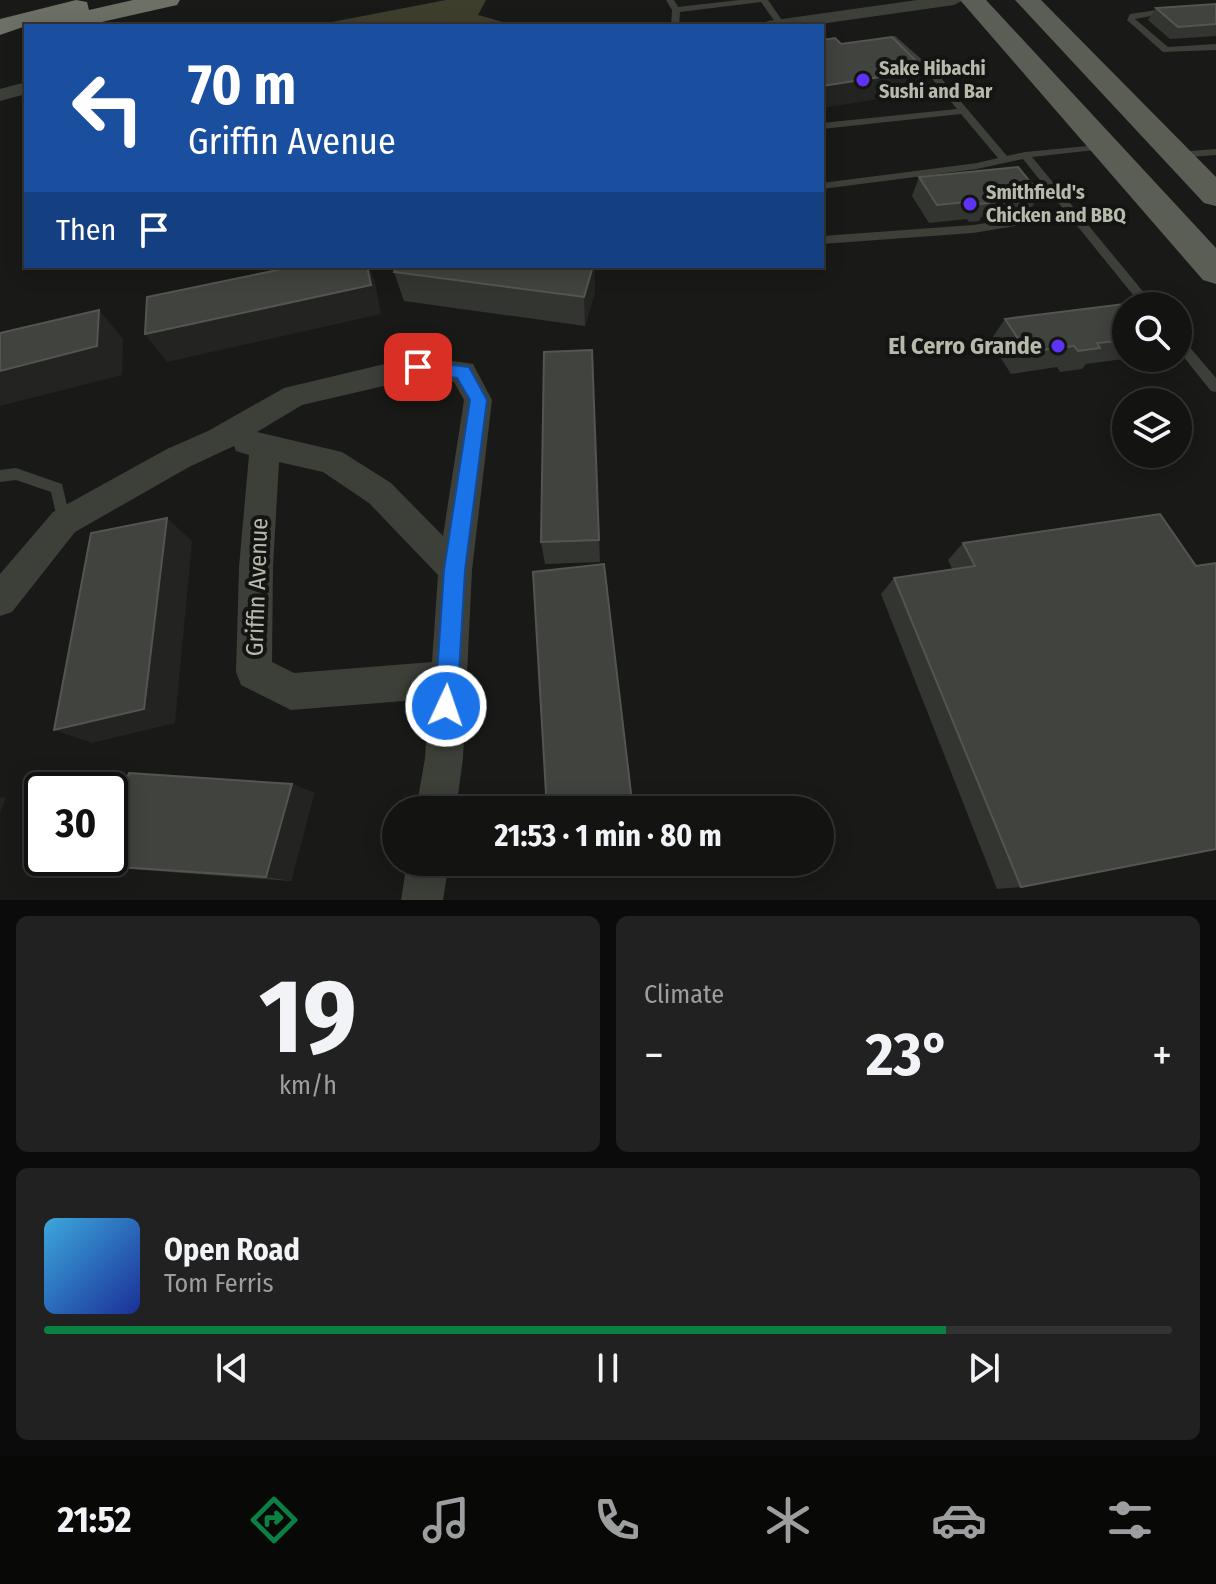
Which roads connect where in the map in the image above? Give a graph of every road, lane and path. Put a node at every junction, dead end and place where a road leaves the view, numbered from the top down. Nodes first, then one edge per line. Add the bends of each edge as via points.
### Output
1 (107, 0) edge
2 (168, 0) edge
3 (670, 0) edge
4 (760, 0) edge
5 (954, 0) edge
6 (972, 0) edge
7 (1027, 0) edge
8 (1151, 0) edge
9 (737, 1) edge
10 (711, 3) edge
11 (676, 10) junction
12 (1178, 10) edge
13 (1165, 11) junction
14 (35, 24) edge
15 (47, 24) edge
16 (675, 24) edge
17 (776, 24) edge
18 (784, 24) edge
19 (866, 43) edge
20 (1216, 47) edge
21 (24, 89) edge
22 (0, 95) edge
23 (963, 111) junction
24 (824, 126) edge
25 (1104, 146) junction
26 (1216, 152) edge
27 (1025, 155) junction
28 (1176, 155) junction
29 (1005, 160) junction
30 (824, 186) edge
31 (1216, 196) edge
32 (1071, 213) junction
33 (824, 240) edge
34 (1216, 271) edge
35 (1137, 292) edge
36 (1192, 358) edge
37 (1216, 387) edge
38 (226, 436) junction
39 (265, 448) junction
40 (0, 476) edge
41 (64, 522) junction
42 (455, 570) junction
43 (0, 600) edge
44 (447, 679) junction
45 (438, 796) edge
46 (426, 876) edge
47 (422, 900) edge

1 - 14 highway
2 - 15 highway
3 - 11 lane
4 - 9 lane
4 - 17 lane
5 - 18 street
6 - 25 main road
7 - 28 main road
8 - 13 lane
9 - 10 lane
10 - 11 lane
11 - 16 lane
12 - 13 lane
13 - 20 lane via 1131,20 1166,50
19 - 23 lane via 895,39
21 - 22 street
23 - 24 lane
23 - 29 lane
25 - 27 lane
25 - 34 main road
26 - 28 lane
27 - 29 lane
27 - 32 lane
28 - 31 main road
29 - 30 lane
32 - 33 lane via 973,229
32 - 35 lane
36 - 37 lane
38 - 39 street
38 - 41 street
38 - 42 street via 294,396 418,367 463,372 478,400
39 - 42 street via 331,461 380,493
39 - 44 street, Griffin Avenue via 254,672 291,692
40 - 41 lane via 16,474 57,488
41 - 43 street
42 - 44 street
44 - 45 street
46 - 47 street

